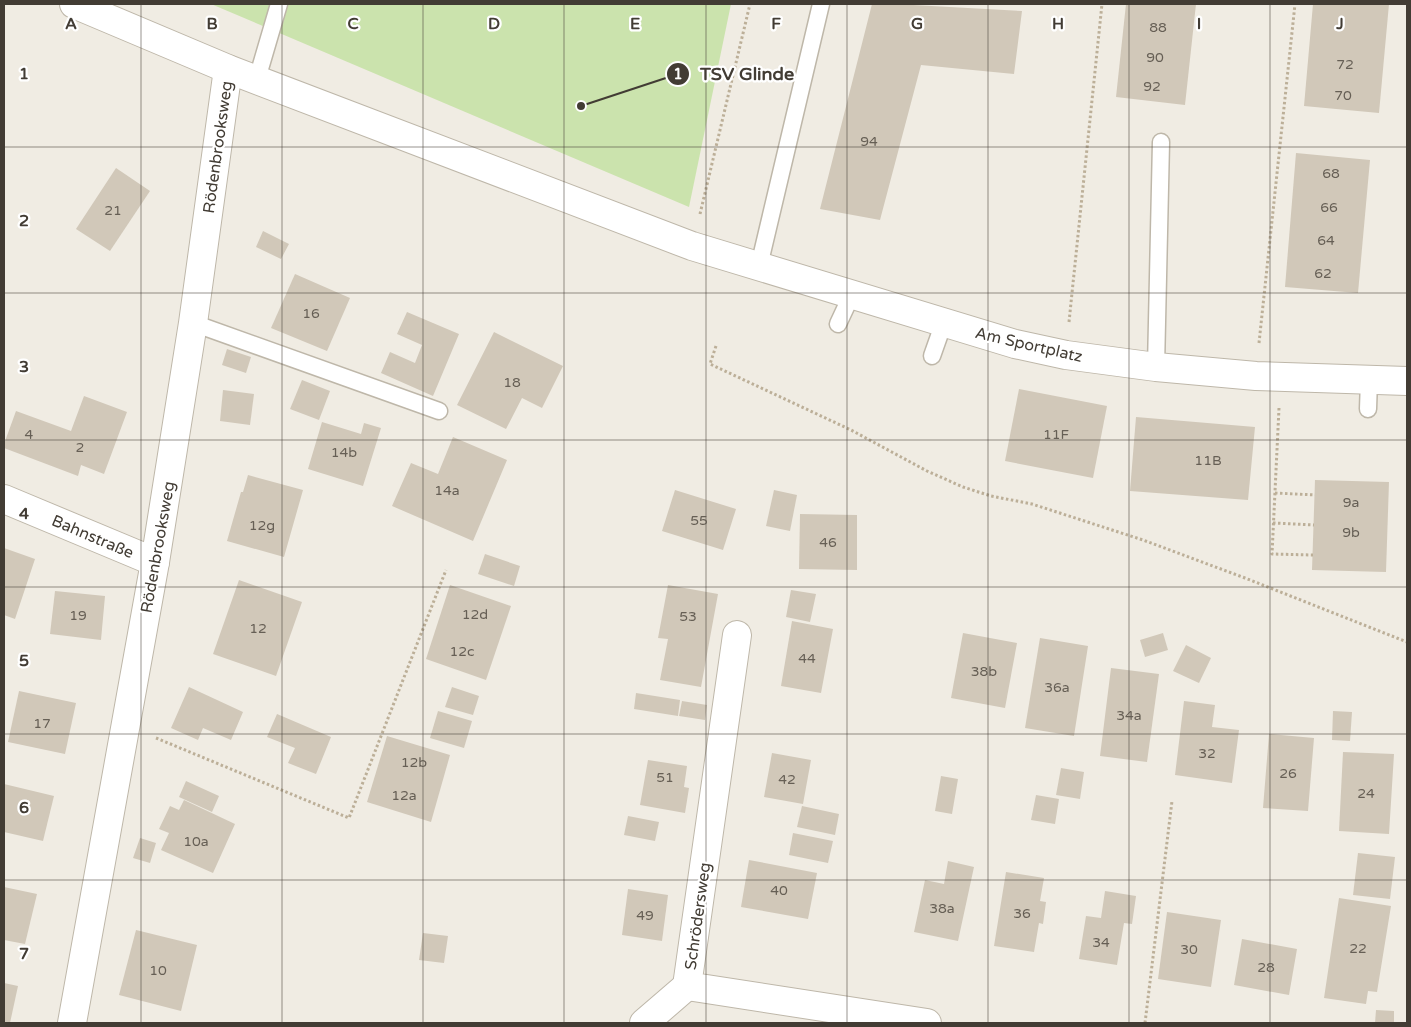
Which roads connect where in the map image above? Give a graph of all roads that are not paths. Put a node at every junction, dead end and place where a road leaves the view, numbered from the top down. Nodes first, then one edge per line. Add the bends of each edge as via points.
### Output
1 (74, 4) edge
2 (279, 4) edge
3 (821, 4) edge
4 (228, 69) junction
5 (257, 79) junction
6 (1161, 142) dead end
7 (759, 266) junction
8 (852, 294) junction
9 (944, 322) junction
10 (193, 323) junction
11 (838, 324) dead end
12 (932, 356) dead end
13 (1156, 367) junction
14 (1369, 380) junction
15 (1407, 381) edge
16 (1368, 409) dead end
17 (439, 411) dead end
18 (4, 499) edge
19 (155, 562) junction
20 (737, 635) dead end
21 (687, 986) junction
22 (72, 1023) edge
23 (644, 1023) edge
24 (927, 1023) edge

1 - 4 street, Am Sportplatz
2 - 5 lane
3 - 7 lane
4 - 5 street, Am Sportplatz
4 - 10 street, Rödenbrooksweg
5 - 7 street, Am Sportplatz via 692,246
6 - 13 lane
7 - 8 street, Am Sportplatz
8 - 9 street, Am Sportplatz
8 - 11 lane
9 - 12 lane
9 - 13 street, Am Sportplatz via 1066,356
10 - 17 lane
10 - 19 street, Rödenbrooksweg
13 - 14 street, Am Sportplatz via 1268,377
14 - 15 street, Am Sportplatz
14 - 16 lane
18 - 19 street, Bahnstraße
19 - 22 street, Rödenbrooksweg
20 - 21 street, Schrödersweg
21 - 23 street
21 - 24 street, Schrödersweg

